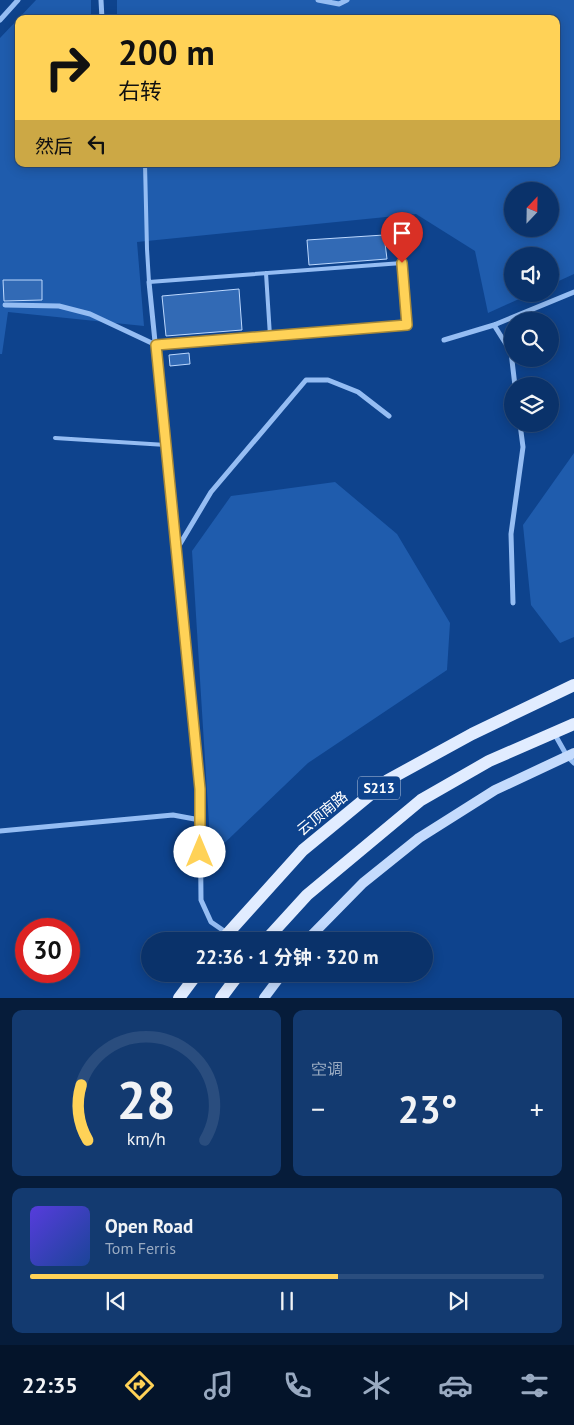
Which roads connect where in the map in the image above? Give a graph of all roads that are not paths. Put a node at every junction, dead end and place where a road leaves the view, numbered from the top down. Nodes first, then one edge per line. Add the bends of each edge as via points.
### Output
1 (18, 0) edge
2 (101, 0) edge
3 (318, 0) edge
4 (347, 0) edge
5 (102, 15) edge
6 (0, 20) edge
7 (145, 167) edge
8 (266, 273) junction
9 (149, 282) junction
10 (574, 292) edge
11 (5, 305) dead end
12 (494, 325) junction
13 (270, 336) junction
14 (444, 340) dead end
15 (156, 345) junction
16 (514, 377) edge
17 (389, 416) dead end
18 (521, 432) edge
19 (55, 438) dead end
20 (166, 445) junction
21 (177, 549) junction
22 (513, 603) dead end
23 (574, 685) edge
24 (574, 724) edge
25 (554, 733) junction
26 (572, 757) edge
27 (200, 820) junction
28 (0, 831) edge
29 (220, 932) edge
30 (229, 932) edge
31 (273, 932) edge
32 (315, 932) edge
33 (191, 982) edge
34 (233, 982) edge
35 (276, 982) edge
36 (179, 998) edge
37 (221, 998) edge
38 (264, 998) edge

1 - 6 street
2 - 5 street
3 - 4 street via 339,4
7 - 9 lane
8 - 9 lane
8 - 13 lane
8 - 13 lane via 402,263 407,325
9 - 15 street
10 - 12 street
11 - 15 street via 60,306 90,314
12 - 14 street
12 - 16 street via 511,352
13 - 15 lane
15 - 20 street
17 - 21 street via 358,392 328,380 306,380 211,492
18 - 22 street via 523,447 510,534
19 - 20 lane
20 - 21 street
21 - 27 street via 200,789
23 - 30 main road, 云顶南路 / S213 via 472,734 388,780 303,850
24 - 25 main road, S213
25 - 26 street
25 - 31 main road, S213 via 489,761 420,800 307,895
26 - 32 street via 495,790 419,838 363,883
27 - 28 street via 173,815
27 - 29 street via 200,900
33 - 36 main road
34 - 37 main road
35 - 38 street

